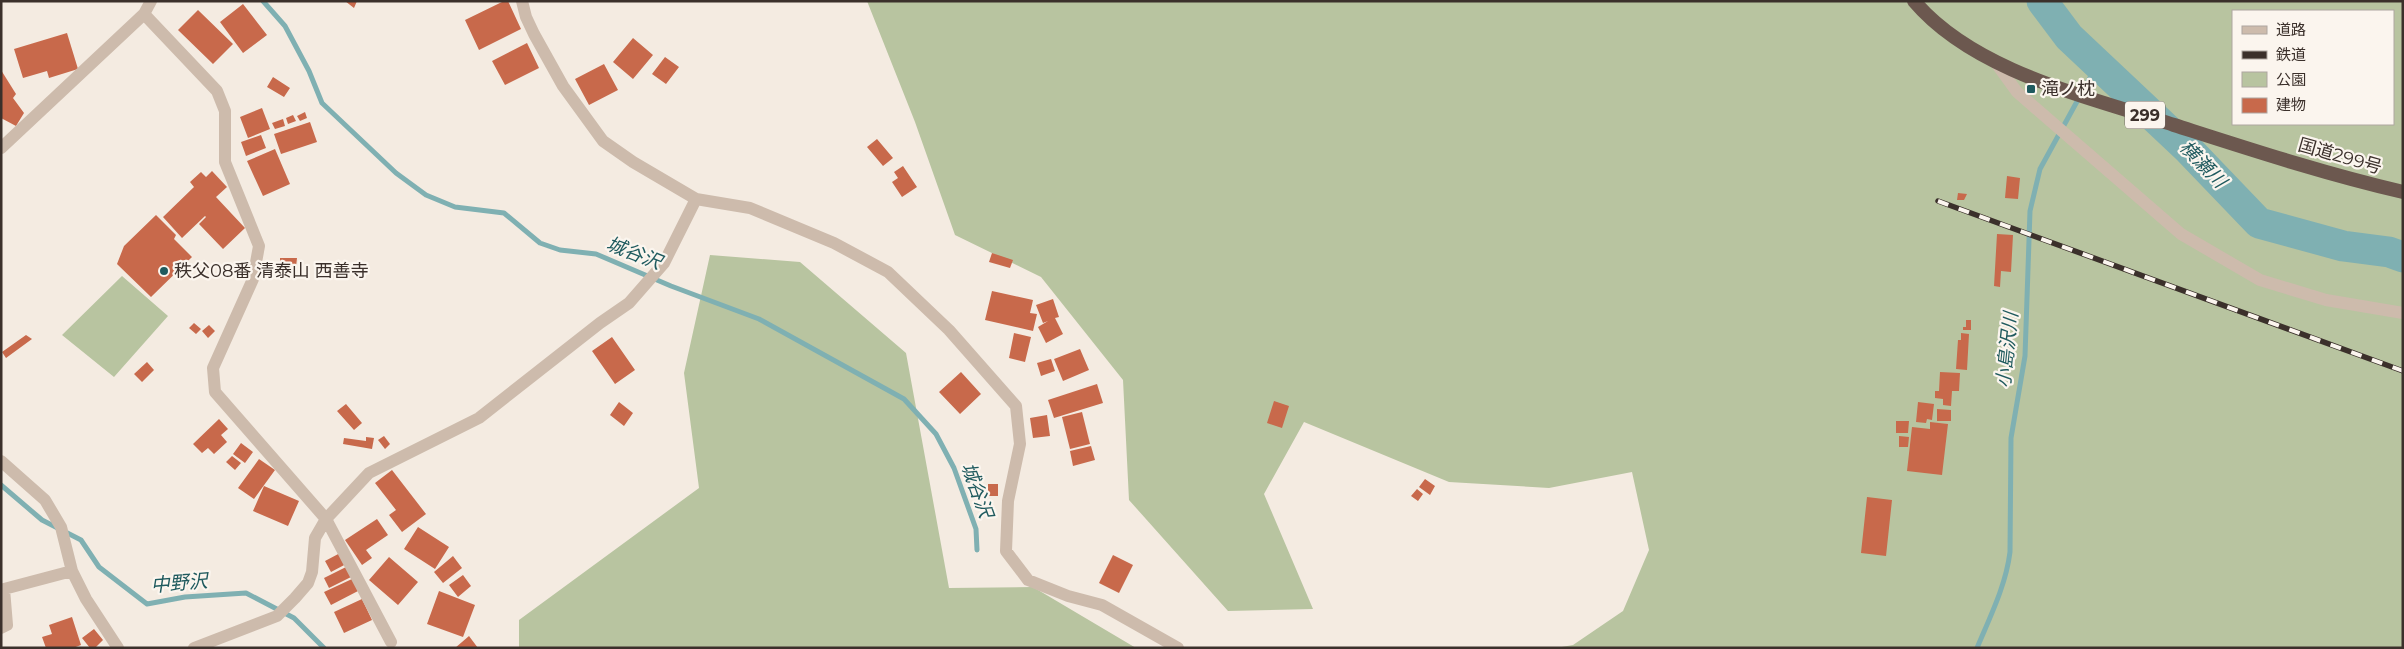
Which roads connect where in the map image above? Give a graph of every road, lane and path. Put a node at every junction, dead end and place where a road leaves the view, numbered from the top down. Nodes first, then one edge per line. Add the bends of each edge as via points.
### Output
1 (151, 1) edge
2 (522, 1) edge
3 (1914, 1) edge
4 (144, 14) junction
5 (1996, 62) junction
6 (1, 148) edge
7 (2403, 192) edge
8 (695, 203) junction
9 (2403, 313) edge
10 (1, 461) edge
11 (326, 519) junction
12 (72, 571) junction
13 (1, 628) edge
14 (391, 642) dead end
15 (118, 648) edge
16 (194, 648) edge
17 (1178, 648) edge

1 - 4 street
2 - 8 street via 534,34 563,86 603,140
3 - 5 highway, 国道299号 / 299 via 1927,17
4 - 6 street
4 - 11 street via 217,91 224,111 225,162 258,246 253,279 213,368 215,392
5 - 7 highway, 国道299号 / 299 via 2044,83 2245,148
5 - 9 street via 2017,92 2181,234 2260,280 2326,300
8 - 11 street via 664,263 629,304 479,418 369,473
8 - 17 street via 750,208 834,243 895,278 949,330 1016,406 1020,444 1008,501 1006,551 1028,580 1102,605
10 - 12 street via 45,500 61,527
11 - 14 street
11 - 16 street via 315,538 308,583 295,598 276,616
12 - 13 street via 4,589 7,625
12 - 15 street

